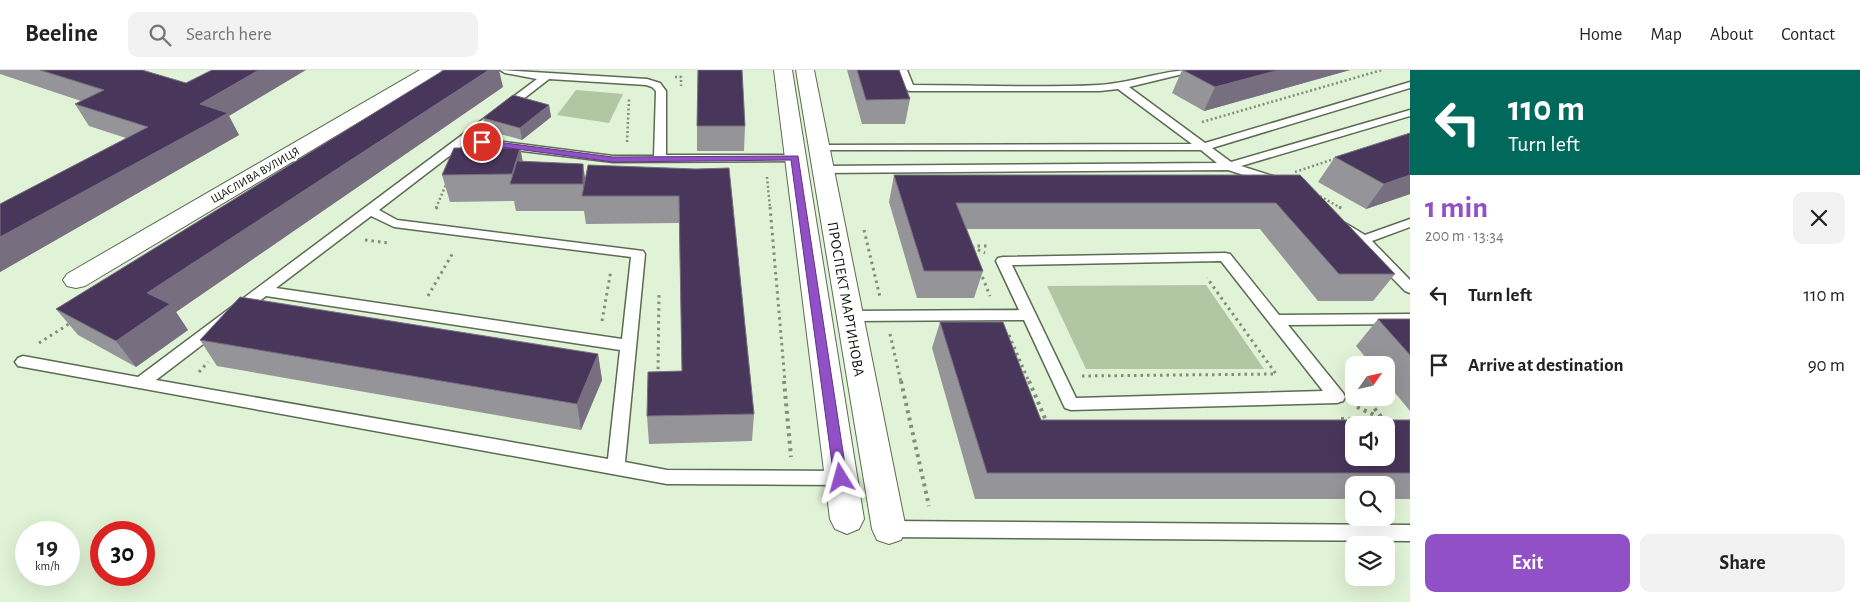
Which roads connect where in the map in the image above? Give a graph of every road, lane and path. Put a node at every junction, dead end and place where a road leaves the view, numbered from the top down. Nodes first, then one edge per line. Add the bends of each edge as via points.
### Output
1 (433, 70) edge
2 (505, 70) edge
3 (783, 70) edge
4 (805, 70) edge
5 (902, 70) edge
6 (1188, 70) edge
7 (1382, 70) edge
8 (547, 76) junction
9 (1410, 85) edge
10 (1121, 86) junction
11 (1410, 113) edge
12 (463, 140) junction
13 (1225, 140) junction
14 (1203, 147) junction
15 (765, 157) junction
16 (814, 158) junction
17 (660, 159) junction
18 (1229, 166) junction
19 (448, 180) edge
20 (1288, 188) edge
21 (1309, 190) edge
22 (370, 210) junction
23 (444, 213) dead end
24 (1333, 218) edge
25 (1410, 223) edge
26 (1383, 233) junction
27 (360, 240) dead end
28 (1363, 240) junction
29 (397, 244) dead end
30 (444, 250) dead end
31 (454, 251) junction
32 (463, 252) dead end
33 (601, 269) dead end
34 (1197, 278) dead end
35 (76, 280) dead end
36 (659, 288) dead end
37 (1410, 288) edge
38 (262, 291) junction
39 (425, 301) dead end
40 (1029, 315) junction
41 (849, 316) junction
42 (1410, 319) edge
43 (1276, 320) junction
44 (600, 328) dead end
45 (629, 346) junction
46 (23, 362) dead end
47 (1080, 376) dead end
48 (653, 377) edge
49 (141, 383) junction
50 (791, 459) dead end
51 (616, 468) junction
52 (841, 478) junction
53 (848, 519) dead end
54 (889, 529) joint
55 (1410, 533) edge

1 - 35 street, ЩАСЛИВА ВУЛИЦЯ
2 - 8 lane
3 - 16 street, ПРОСПЕКТ МАРТИНОВА
4 - 16 street, ПРОСПЕКТ МАРТИНОВА
5 - 10 lane via 909,88
6 - 10 lane
7 - 13 path via 1197,123
8 - 12 lane
8 - 17 lane via 656,85 661,91
9 - 13 lane
10 - 14 lane
11 - 18 lane
12 - 17 lane via 613,159
12 - 22 lane
13 - 14 lane
14 - 16 lane
14 - 18 lane
15 - 16 lane
15 - 17 lane
15 - 50 path
16 - 18 lane
16 - 41 street, ПРОСПЕКТ МАРТИНОВА
16 - 52 street, ПРОСПЕКТ МАРТИНОВА
18 - 20 lane
19 - 23 path via 434,212
21 - 26 path
22 - 38 lane
22 - 45 lane via 394,223 638,254
24 - 28 lane
25 - 26 lane
26 - 28 lane
27 - 29 path
28 - 37 lane
30 - 31 path
31 - 32 path
31 - 39 path
33 - 44 path via 611,270
34 - 47 path via 1207,278 1276,374
36 - 48 path via 658,372
38 - 45 lane
38 - 49 lane
40 - 41 lane
40 - 43 lane via 1003,262 1225,257
40 - 43 lane via 1071,404 1337,397
41 - 54 street, ПРОСПЕКТ МАРТИНОВА
42 - 43 lane
45 - 51 lane
46 - 49 lane
49 - 51 lane
51 - 52 lane via 667,477
52 - 53 street, ПРОСПЕКТ МАРТИНОВА
54 - 55 lane

